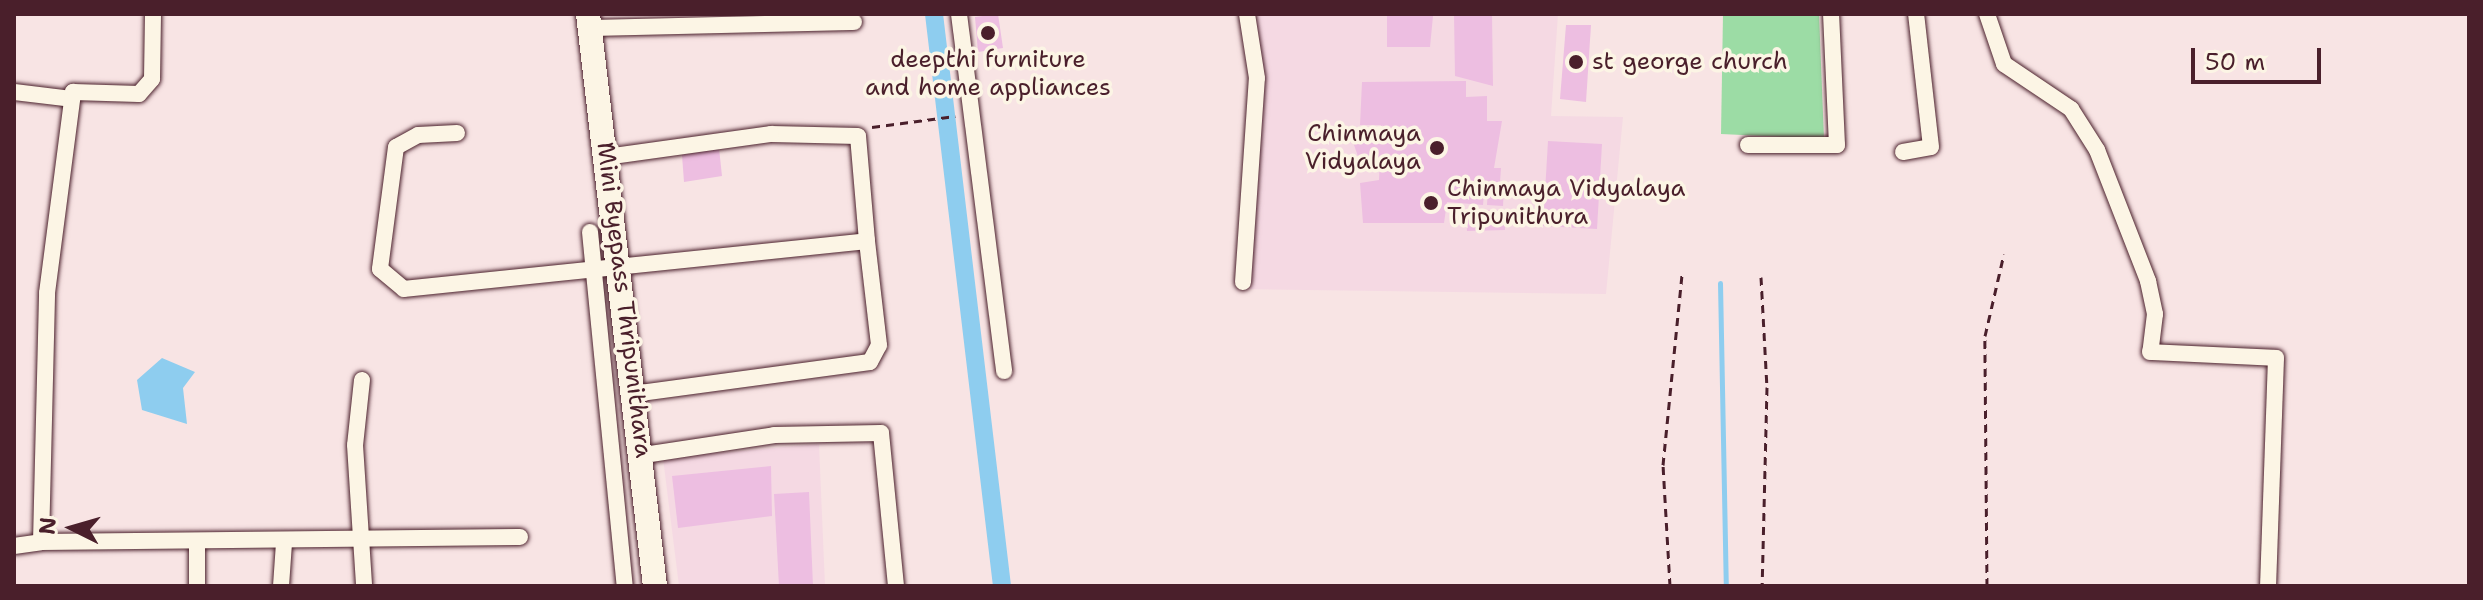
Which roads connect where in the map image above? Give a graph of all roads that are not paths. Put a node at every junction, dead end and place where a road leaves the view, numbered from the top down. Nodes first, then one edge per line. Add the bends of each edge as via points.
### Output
1 (153, 14) edge
2 (959, 14) edge
3 (1247, 14) edge
4 (1831, 14) edge
5 (1916, 14) edge
6 (1987, 14) edge
7 (588, 21) edge
8 (854, 22) dead end
9 (14, 92) edge
10 (72, 99) junction
11 (457, 133) dead end
12 (1748, 145) dead end
13 (1903, 152) dead end
14 (606, 157) junction
15 (590, 232) dead end
16 (867, 241) junction
17 (605, 272) junction
18 (1243, 282) dead end
19 (1004, 371) dead end
20 (362, 380) dead end
21 (635, 402) junction
22 (610, 413) junction
23 (644, 455) junction
24 (520, 537) dead end
25 (362, 539) junction
26 (41, 542) junction
27 (197, 542) junction
28 (284, 543) junction
29 (14, 546) edge
30 (197, 586) edge
31 (281, 586) edge
32 (364, 586) edge
33 (625, 586) edge
34 (655, 586) edge
35 (896, 586) edge
36 (2268, 586) edge

1 - 10 street via 152,79 139,94 73,92
2 - 19 street
3 - 18 street via 1257,78
4 - 12 street via 1837,145
5 - 13 street via 1931,147
6 - 36 street via 2004,64 2071,109 2097,150 2148,281 2155,314 2150,352 2276,358
7 - 8 street
7 - 14 main road, Mini Byepass Thripunithara
9 - 10 street
10 - 26 street via 47,293
11 - 17 street via 418,135 396,147 380,269 404,289 429,291
14 - 16 street via 840,131 858,136
14 - 17 main road, Mini Byepass Thripunithara
15 - 17 street
16 - 17 street
16 - 21 street via 879,345 870,362
17 - 21 main road, Mini Byepass Thripunithara
17 - 22 street
20 - 25 street via 355,445
21 - 22 street
21 - 23 main road, Mini Byepass Thripunithara
22 - 33 street
23 - 34 main road, Mini Byepass Thripunithara
23 - 35 street via 774,435 881,433
24 - 25 street
25 - 28 street
25 - 32 street
26 - 27 street
26 - 29 street
27 - 28 street
27 - 30 street
28 - 31 street

